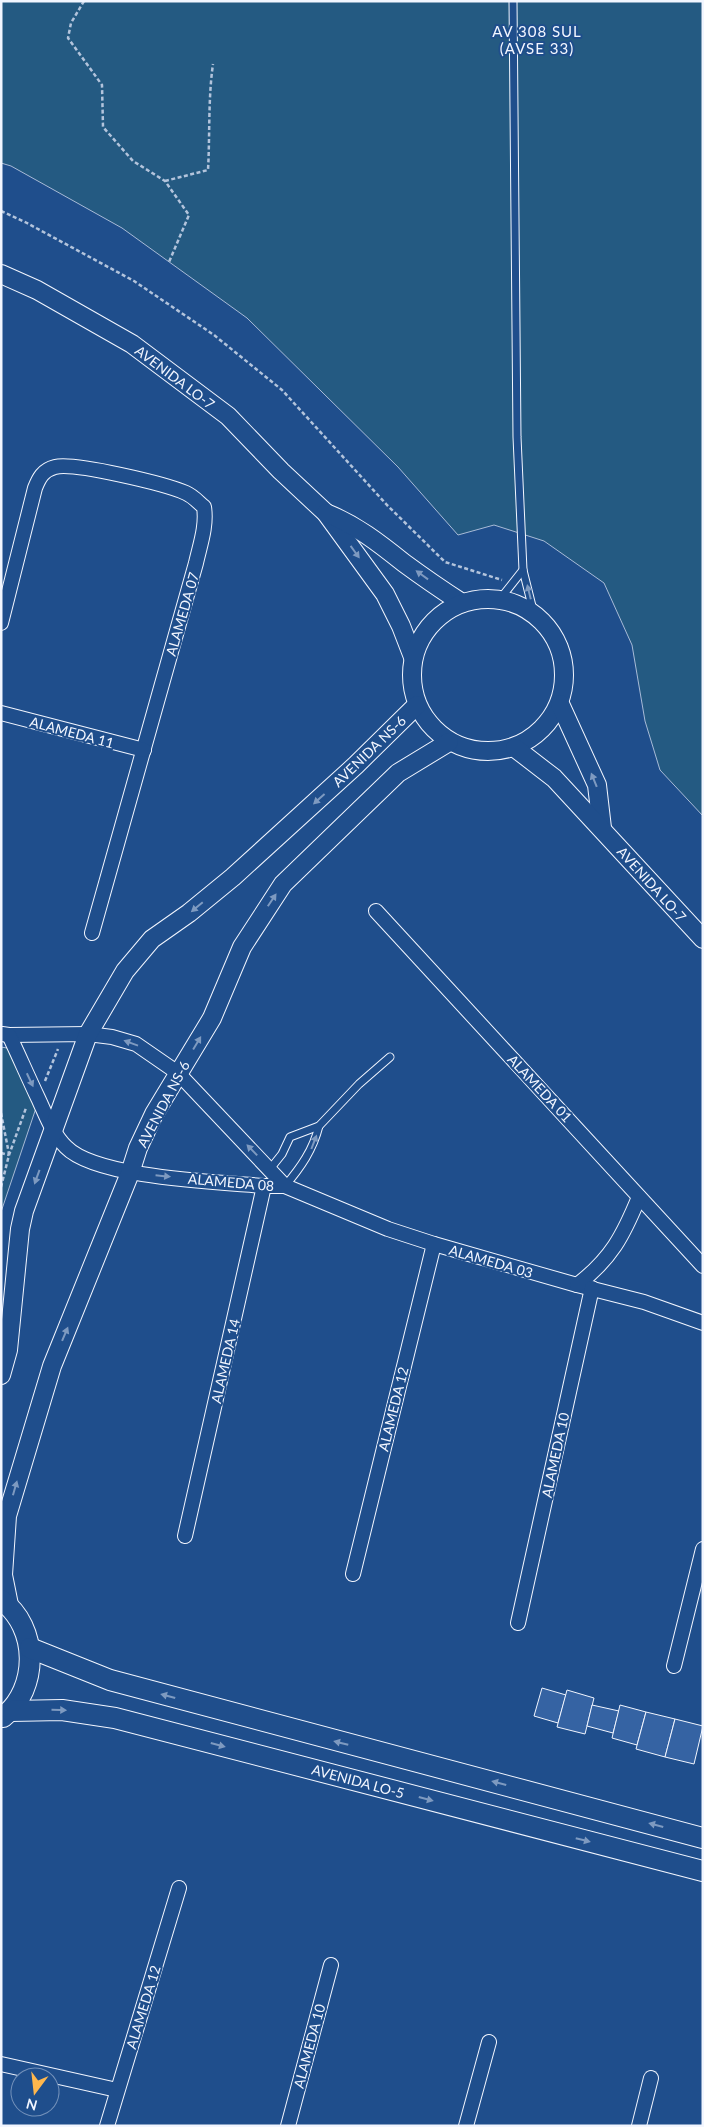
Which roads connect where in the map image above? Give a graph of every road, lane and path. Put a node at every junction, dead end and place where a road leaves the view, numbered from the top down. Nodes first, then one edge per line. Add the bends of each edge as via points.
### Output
1 (84, 1) edge
2 (513, 1) edge
3 (213, 64) dead end
4 (165, 181) junction
5 (1, 211) edge
6 (169, 262) dead end
7 (1, 274) edge
8 (326, 513) junction
9 (523, 570) junction
10 (513, 583) junction
11 (500, 599) junction
12 (462, 603) junction
13 (534, 614) junction
14 (1, 623) edge
15 (413, 657) junction
16 (560, 704) junction
17 (417, 705) junction
18 (1, 713) edge
19 (449, 742) junction
20 (515, 748) junction
21 (144, 750) junction
22 (602, 828) junction
23 (376, 911) dead end
24 (92, 933) dead end
25 (703, 940) edge
26 (5, 1034) edge
27 (63, 1034) junction
28 (88, 1034) junction
29 (390, 1056) dead end
30 (178, 1073) junction
31 (33, 1100) junction
32 (1, 1113) edge
33 (319, 1126) junction
34 (53, 1131) junction
35 (1, 1153) edge
36 (9, 1155) junction
37 (270, 1169) junction
38 (130, 1172) junction
39 (264, 1186) junction
40 (285, 1186) junction
41 (1, 1187) edge
42 (640, 1197) junction
43 (434, 1244) junction
44 (703, 1266) edge
45 (577, 1285) junction
46 (592, 1288) junction
47 (703, 1322) edge
48 (1, 1375) edge
49 (185, 1536) dead end
50 (703, 1549) edge
51 (353, 1574) dead end
52 (5, 1602) edge
53 (518, 1622) dead end
54 (30, 1648) junction
55 (674, 1666) dead end
56 (6, 1715) edge
57 (703, 1838) edge
58 (703, 1871) edge
59 (179, 1888) dead end
60 (331, 1966) dead end
61 (489, 2042) dead end
62 (1, 2064) edge
63 (651, 2078) dead end
64 (117, 2090) junction
65 (106, 2126) edge
66 (288, 2126) edge
67 (466, 2126) edge
68 (638, 2126) edge

1 - 4 path via 71,23 68,38 102,85 103,127 133,161
2 - 9 lane via 517,437
3 - 4 path via 209,90 208,170
4 - 6 path via 189,215
5 - 10 path via 134,281 214,335 282,390 445,562
7 - 8 street, AVENIDA LO-7 via 37,290 132,344 228,416
12 -> 8 street, AVENIDA LO-7 via 350,522
8 -> 15 street, AVENIDA LO-7 via 385,594
9 - 10 lane
13 -> 9 lane
10 - 11 lane
11 - 12 street
11 - 13 street
12 - 15 street via 431,624
13 - 16 street via 552,632 563,654 565,680
14 - 21 street, ALAMEDA 07 via 39,477 47,470 56,467 87,468 186,493 204,507 196,563
15 - 17 street via 411,681
16 - 20 street via 539,732
22 -> 16 street via 597,785
17 - 19 street via 430,726
17 -> 28 street, AVENIDA NS-6 via 232,877 152,939 125,971
18 - 21 street, ALAMEDA 11
19 - 20 street via 481,752
30 -> 19 street, AVENIDA NS-6 via 212,1018 242,947 283,884 398,773
20 - 22 street, AVENIDA LO-7 via 554,778
21 - 24 street, ALAMEDA 07
22 - 25 street, AVENIDA LO-7
23 - 42 street, ALAMEDA 01
26 - 27 street, ALAMEDA 08
26 -> 31 street, ALAMEDA 08
27 - 28 street, ALAMEDA 08
27 - 31 path
30 -> 28 street, ALAMEDA 08 via 136,1044 112,1036
28 - 34 street, AVENIDA NS-6
29 - 33 lane
37 -> 30 street, ALAMEDA 08
30 - 38 street, AVENIDA NS-6 via 142,1140
31 - 34 street, ALAMEDA 08
31 - 36 path
32 - 36 path
33 - 37 lane via 290,1137
40 -> 33 lane via 311,1151
34 - 38 street, ALAMEDA 08 via 78,1157
34 -> 48 street, AVENIDA NS-6 via 20,1229 8,1350
35 - 36 path
36 - 41 path
37 - 40 street, ALAMEDA 08
38 -> 39 street, ALAMEDA 08
52 -> 38 street, AVENIDA NS-6 via 4,1548 10,1507 52,1366
39 - 40 street, ALAMEDA 08
39 - 49 street, ALAMEDA 14
40 - 43 street, ALAMEDA 03 via 388,1229
42 - 44 street, ALAMEDA 01
42 - 45 street via 626,1230 600,1267
43 - 45 street, ALAMEDA 03
43 - 51 street, ALAMEDA 12
45 - 46 street, ALAMEDA 03
46 - 47 street, ALAMEDA 03
46 - 53 street, ALAMEDA 10
50 - 55 street
52 - 54 main road via 22,1625
54 - 56 main road via 30,1671 23,1692
57 -> 54 main road via 110,1680
56 -> 58 main road, AVENIDA LO-5 via 62,1710 115,1718
59 - 64 street, ALAMEDA 12
60 - 66 street, ALAMEDA 10
61 - 67 street
62 - 64 street
63 - 68 street
64 - 65 street, ALAMEDA 12

